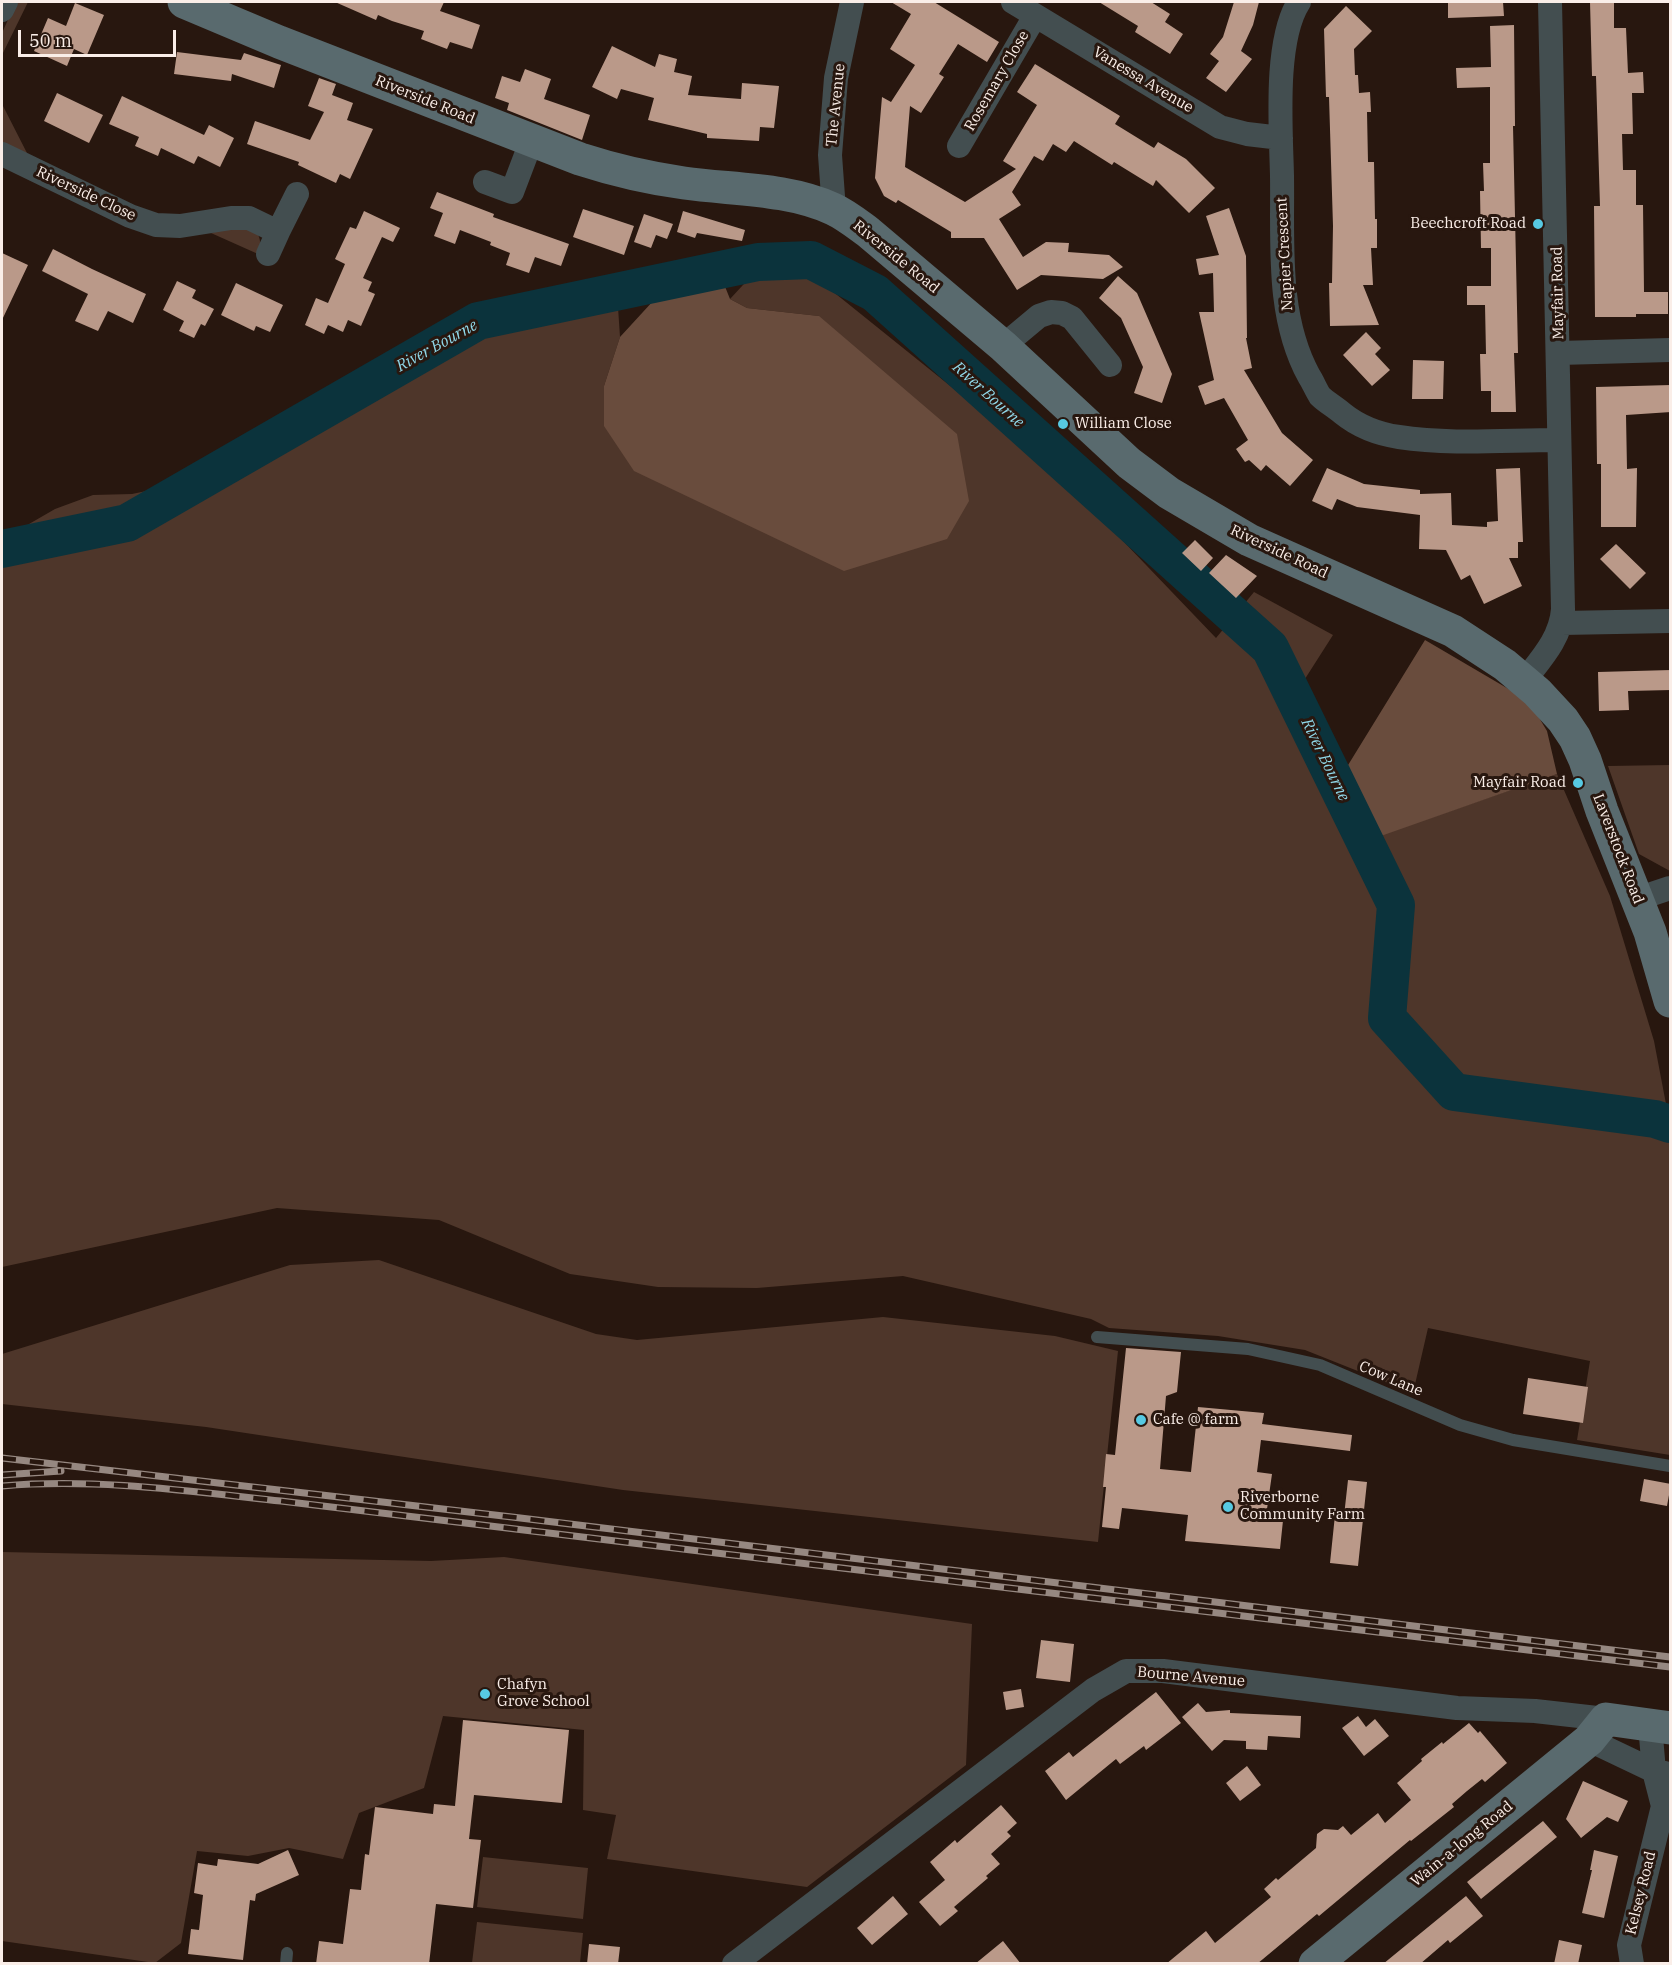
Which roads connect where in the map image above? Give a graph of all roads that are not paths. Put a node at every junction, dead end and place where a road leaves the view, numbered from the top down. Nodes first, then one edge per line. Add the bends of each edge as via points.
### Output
1 (6, 2) edge
2 (184, 2) edge
3 (852, 2) edge
4 (1012, 2) edge
5 (1299, 2) edge
6 (1550, 2) edge
7 (2, 10) edge
8 (1035, 16) junction
9 (1281, 138) junction
10 (531, 142) junction
11 (959, 146) dead end
12 (2, 154) edge
13 (485, 182) dead end
14 (297, 194) dead end
15 (834, 210) junction
16 (278, 232) junction
17 (268, 254) dead end
18 (1003, 346) junction
19 (1671, 350) edge
20 (1559, 353) junction
21 (1110, 365) dead end
22 (1558, 440) junction
23 (1671, 621) edge
24 (1562, 623) junction
25 (1524, 681) junction
26 (1671, 888) edge
27 (1637, 899) junction
28 (1671, 1001) edge
29 (1097, 1337) dead end
30 (1671, 1466) edge
31 (1660, 1726) edge
32 (1598, 1730) junction
33 (1662, 1772) edge
34 (1667, 1802) edge
35 (1630, 1954) edge
36 (747, 1960) edge
37 (1315, 1964) edge
38 (1613, 1964) edge

1 - 7 street
2 - 10 street, Riverside Road
3 - 15 street, The Avenue via 836,78 830,155
4 - 8 street, Vanessa Avenue
5 - 9 street, Napier Crescent via 1287,29 1283,53
6 - 20 street, Mayfair Road
8 - 9 street, Vanessa Avenue via 1220,127
8 - 11 street, Rosemary Close
9 - 22 street, Napier Crescent via 1283,279 1289,324 1300,361 1320,396 1353,421 1397,437
10 - 13 street via 522,196
10 - 15 street, Riverside Road via 625,172 785,195
12 - 16 street, Riverside Close via 156,225 249,218
14 - 16 street
15 - 18 street, Riverside Road via 868,232
16 - 17 street
18 - 21 street via 1039,316 1062,313 1072,318
18 - 25 street, Riverside Road via 1129,463 1169,493 1249,540 1453,631
19 - 20 street
20 - 22 street, Mayfair Road
22 - 24 street, Mayfair Road
23 - 24 street
24 - 25 street
25 - 27 street, Laverstock Road via 1550,705 1575,738
26 - 27 street
27 - 28 street, Laverstock Road
29 - 30 lane, Cow Lane via 1248,1349 1320,1365 1460,1425 1513,1440
31 - 32 street, Bourne Avenue
31 - 33 street, Kelsey Road
32 - 33 street
32 - 36 street, Bourne Avenue via 1535,1711 1456,1708 1163,1671 1126,1671 1093,1690
32 - 37 street, Wain-a-long Road
33 - 34 street, Kelsey Road
34 - 35 street, Kelsey Road
35 - 38 street, Kelsey Road

